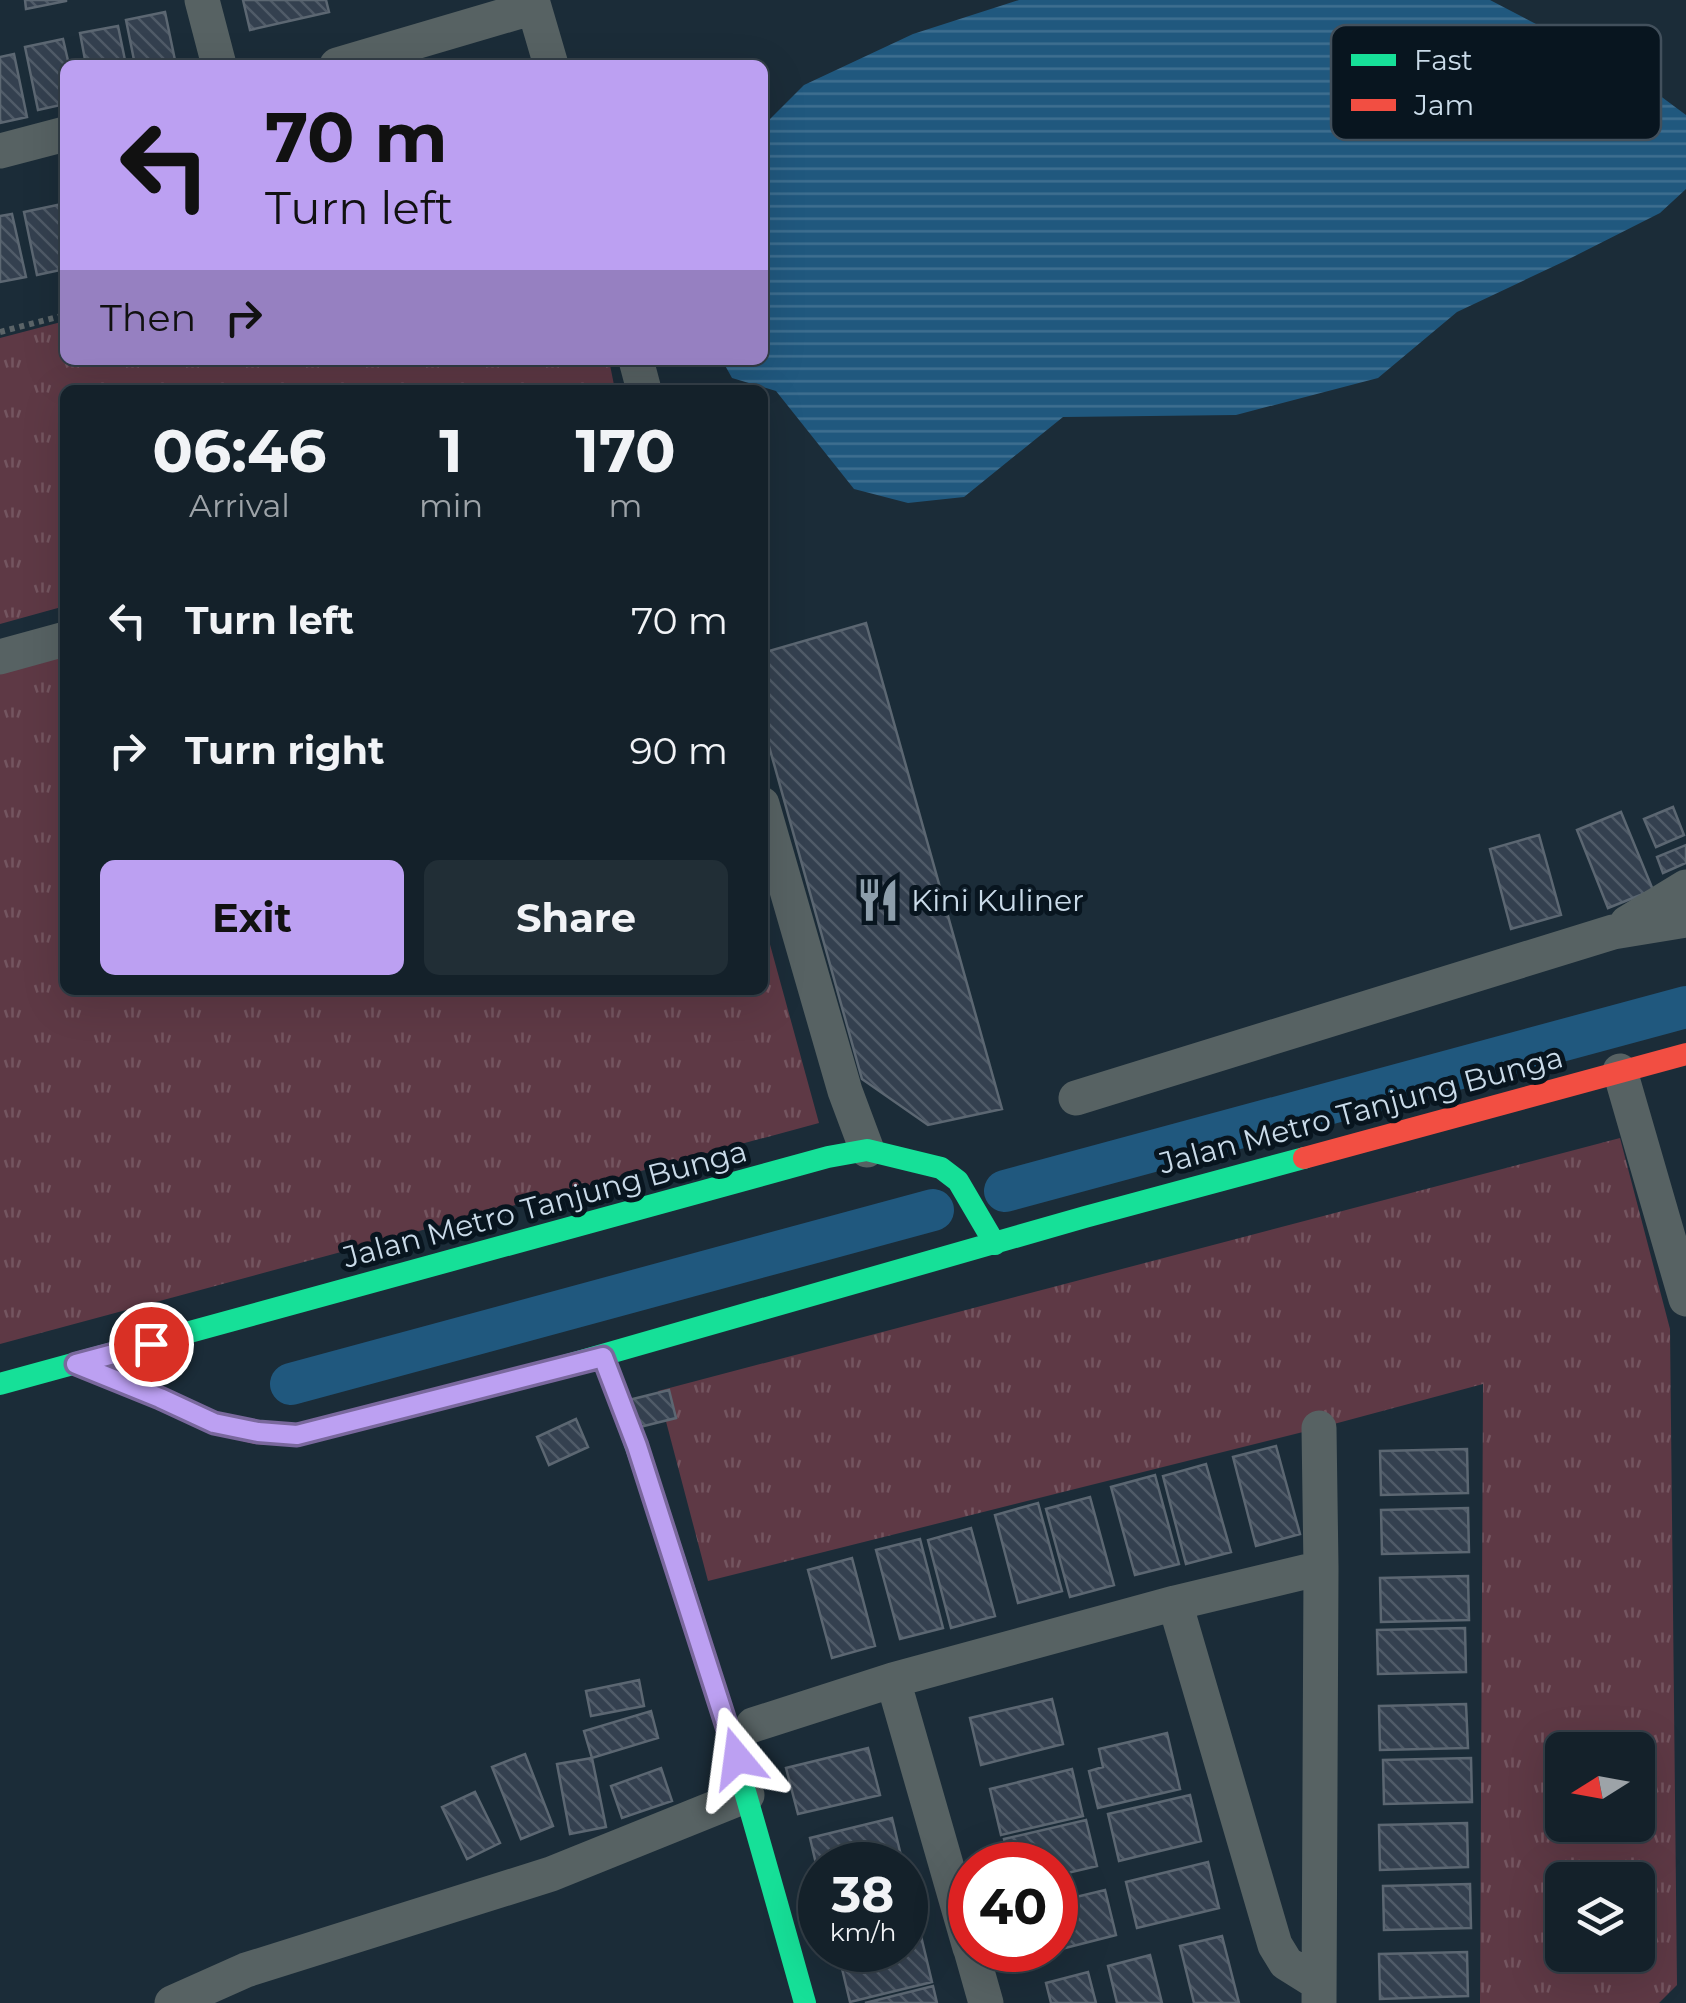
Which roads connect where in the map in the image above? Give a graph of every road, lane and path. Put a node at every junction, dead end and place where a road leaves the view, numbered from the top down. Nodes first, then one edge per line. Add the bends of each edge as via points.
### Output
1 (202, 0) edge
2 (533, 4) edge
3 (218, 60) edge
4 (364, 60) edge
5 (550, 60) edge
6 (60, 135) edge
7 (0, 151) edge
8 (60, 316) edge
9 (0, 332) edge
10 (60, 640) edge
11 (0, 657) edge
12 (768, 825) edge
13 (1686, 887) edge
14 (1686, 920) edge
15 (1612, 932) junction
16 (1686, 1054) edge
17 (1620, 1071) junction
18 (1076, 1098) dead end
19 (867, 1150) junction
20 (995, 1244) junction
21 (1686, 1299) edge
22 (603, 1357) junction
23 (76, 1364) junction
24 (0, 1384) edge
25 (1319, 1428) dead end
26 (1322, 1568) junction
27 (1175, 1602) junction
28 (893, 1680) junction
29 (753, 1725) dead end
30 (747, 1795) junction
31 (948, 1872) edge
32 (977, 1972) edge
33 (1318, 1993) edge
34 (172, 2003) edge
35 (806, 2003) edge
36 (986, 2003) edge

1 - 3 street
2 - 4 street
2 - 5 street
6 - 7 street
8 - 9 path
10 - 11 street
12 - 19 street
13 - 15 street
14 - 15 street
15 - 18 street
16 - 17 main road, Jalan Metro Tanjung Bunga
17 - 20 main road, Jalan Metro Tanjung Bunga
17 - 21 street
19 - 20 main road, Jalan Metro Tanjung Bunga via 929,1164 958,1180
19 - 23 main road, Jalan Metro Tanjung Bunga
20 - 22 main road, Jalan Metro Tanjung Bunga
22 - 23 main road, Jalan Metro Tanjung Bunga via 297,1435 214,1423
22 - 30 main road
23 - 24 main road, Jalan Metro Tanjung Bunga
25 - 26 street
26 - 27 street
26 - 33 street
27 - 28 street
27 - 33 street via 1275,1946
28 - 29 street
28 - 31 street
30 - 34 street via 551,1874 246,1970
30 - 35 main road
32 - 36 street

